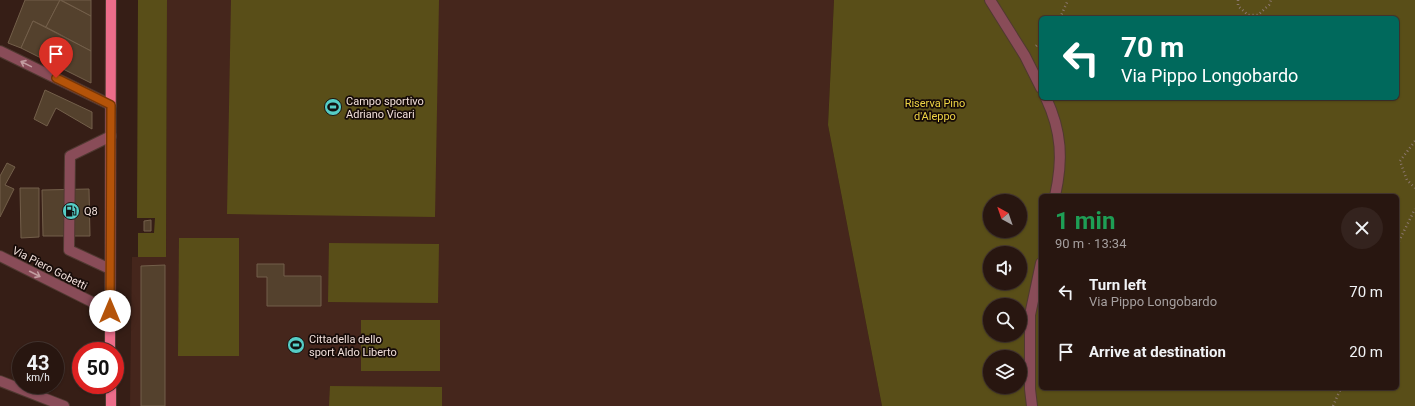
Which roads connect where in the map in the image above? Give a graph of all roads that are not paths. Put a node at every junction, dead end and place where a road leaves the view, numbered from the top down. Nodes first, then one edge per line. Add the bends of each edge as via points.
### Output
1 (111, 0) edge
2 (990, 0) edge
3 (0, 51) edge
4 (1039, 84) edge
5 (1047, 100) edge
6 (111, 105) junction
7 (111, 136) junction
8 (1055, 194) edge
9 (0, 256) edge
10 (110, 269) junction
11 (1039, 272) edge
12 (110, 311) junction
13 (110, 342) edge
14 (0, 381) edge
15 (111, 394) edge
16 (64, 406) edge
17 (111, 406) edge
18 (1032, 406) edge

1 - 6 main road
2 - 4 street via 1025,56
6 -> 3 street
5 - 8 street via 1061,145 1060,175
6 - 7 main road
7 - 10 main road
7 - 10 street via 70,156 69,250
9 -> 12 street, Via Piero Gobetti
10 - 12 main road
11 - 18 street via 1030,314
12 - 13 main road
14 - 16 street
15 - 17 main road

